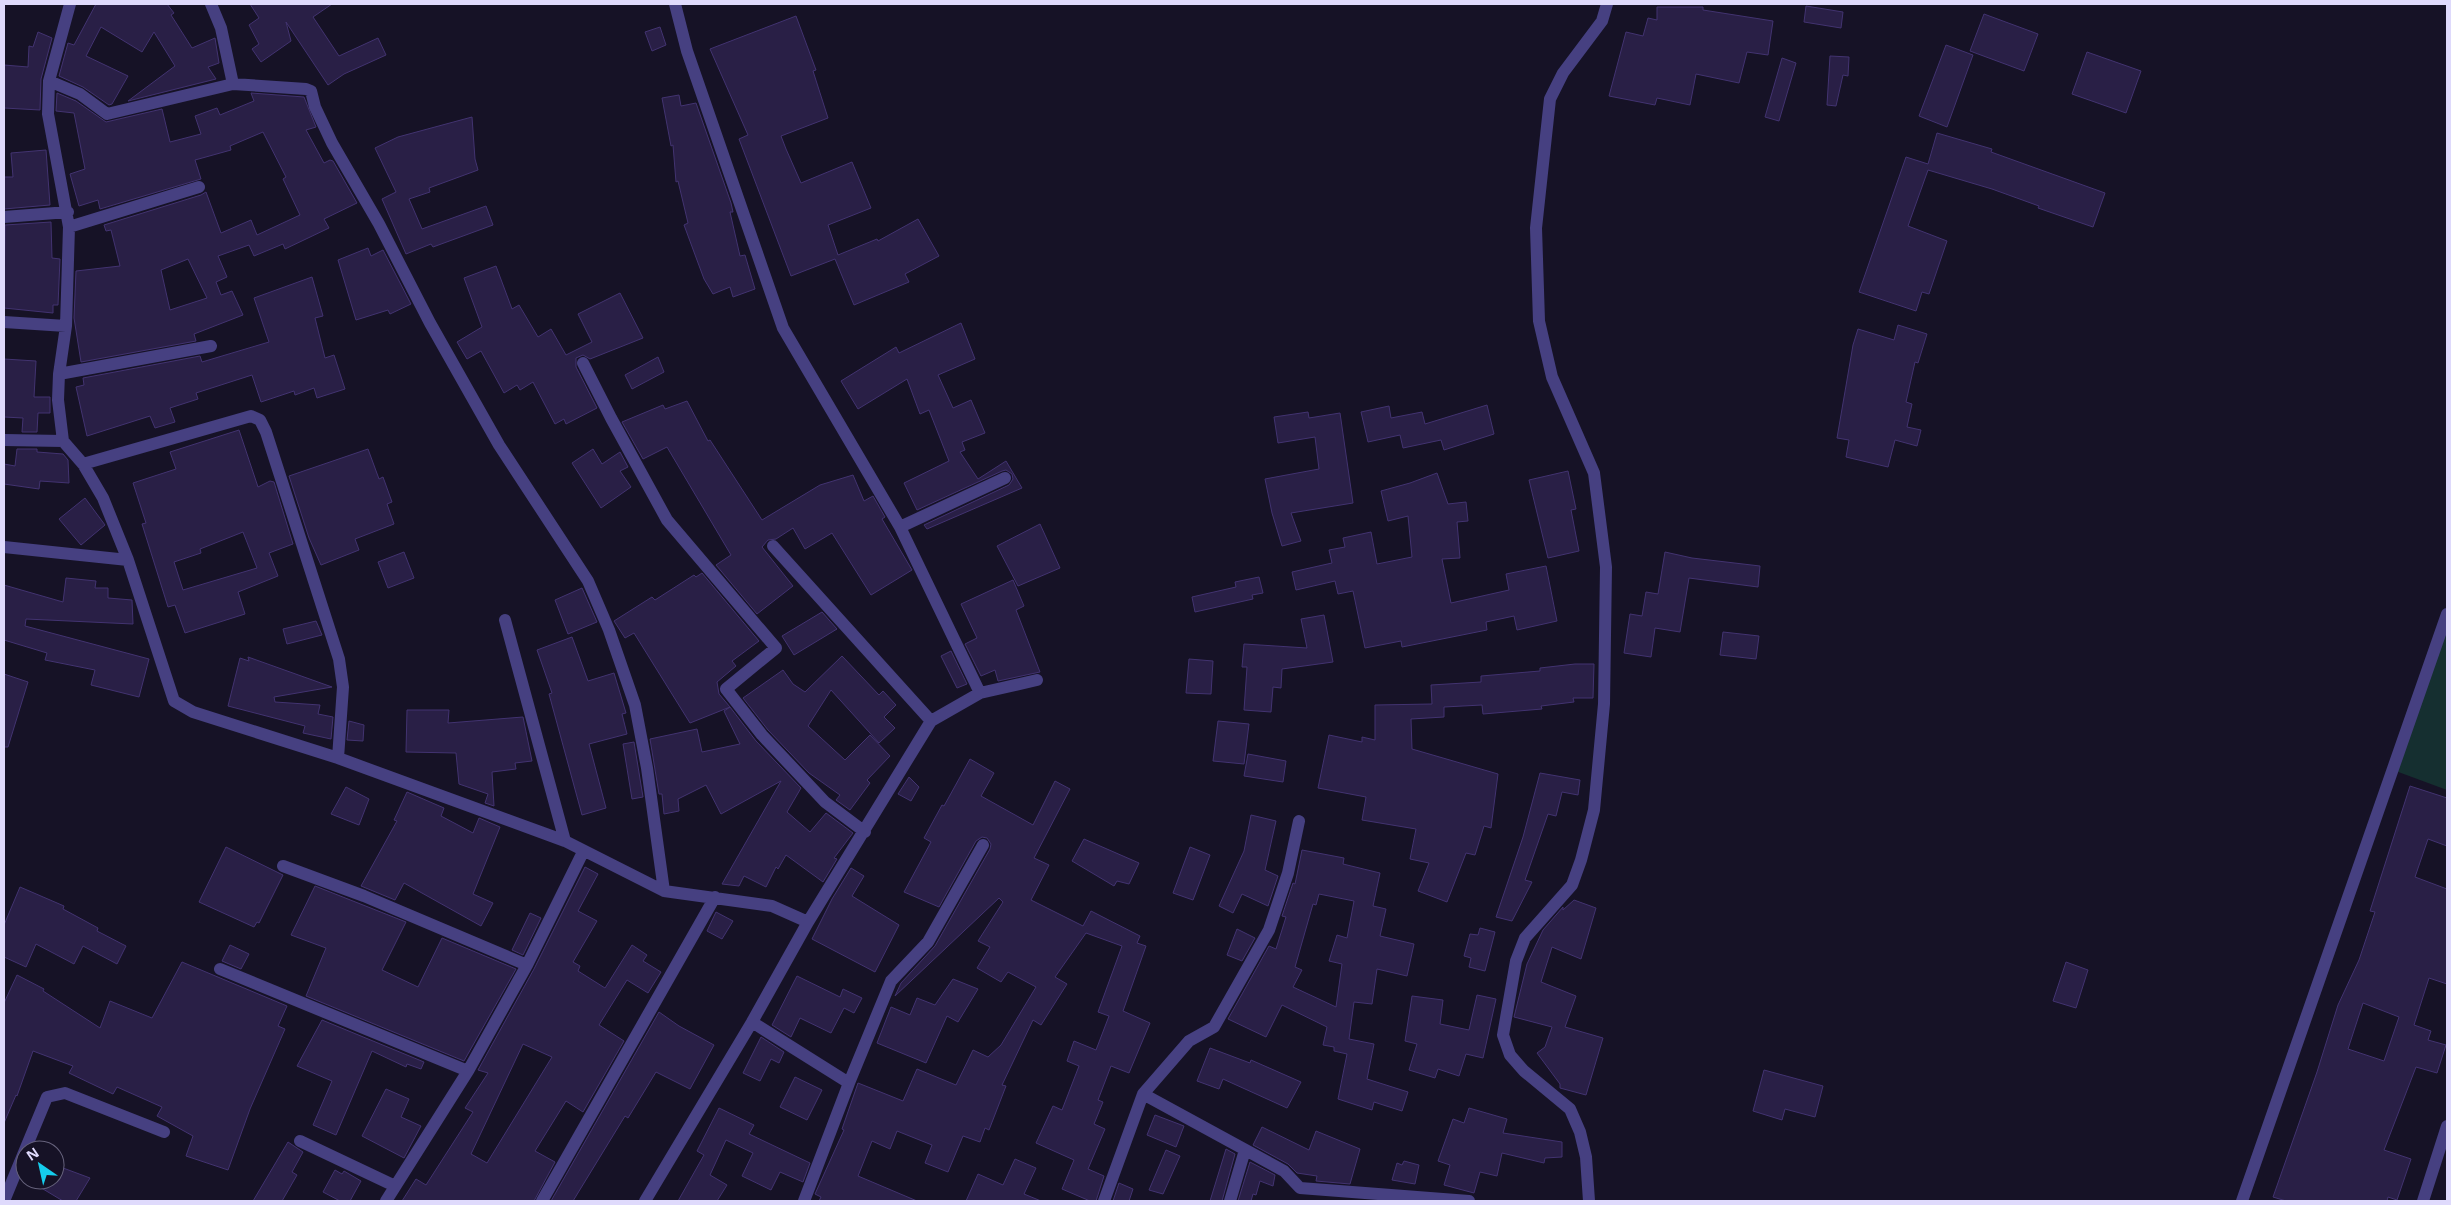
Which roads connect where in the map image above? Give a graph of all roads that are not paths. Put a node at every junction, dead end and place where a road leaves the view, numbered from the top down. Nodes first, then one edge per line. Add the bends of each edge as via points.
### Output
1 (70, 4) edge
2 (211, 4) edge
3 (675, 4) edge
4 (1607, 4) edge
5 (49, 81) junction
6 (233, 84) junction
7 (199, 187) dead end
8 (68, 212) junction
9 (4, 217) edge
10 (69, 227) junction
11 (4, 322) edge
12 (66, 326) junction
13 (211, 346) dead end
14 (583, 363) dead end
15 (59, 374) junction
16 (4, 440) edge
17 (63, 441) junction
18 (83, 464) junction
19 (1006, 478) dead end
20 (900, 527) junction
21 (772, 546) dead end
22 (4, 547) edge
23 (128, 560) junction
24 (2447, 614) edge
25 (505, 620) dead end
26 (1037, 680) dead end
27 (980, 693) junction
28 (931, 721) junction
29 (338, 758) junction
30 (1299, 821) dead end
31 (865, 832) junction
32 (566, 841) junction
33 (983, 845) dead end
34 (583, 852) junction
35 (283, 866) dead end
36 (664, 891) junction
37 (715, 897) junction
38 (808, 922) junction
39 (527, 965) junction
40 (220, 969) dead end
41 (752, 1022) junction
42 (468, 1071) junction
43 (849, 1084) junction
44 (1143, 1094) junction
45 (2447, 1126) edge
46 (164, 1132) dead end
47 (29, 1140) edge
48 (300, 1141) dead end
49 (1245, 1150) junction
50 (15, 1174) edge
51 (395, 1186) junction
52 (4, 1201) edge
53 (386, 1201) edge
54 (542, 1201) edge
55 (645, 1201) edge
56 (804, 1201) edge
57 (1104, 1201) edge
58 (1230, 1201) edge
59 (1469, 1201) edge
60 (1588, 1201) edge
61 (2242, 1201) edge
62 (2423, 1201) edge

1 - 5 street
2 - 6 street via 222,28
3 - 20 street via 687,51 783,328
4 - 60 street via 1602,21 1562,73 1550,99 1536,228 1539,321 1552,376 1594,472 1606,567 1604,704 1596,791 1594,810 1572,885 1525,938 1516,961 1503,1035 1510,1055 1524,1071 1570,1109 1586,1157
5 - 6 street via 80,94 107,114
5 - 8 street via 48,114
6 - 36 street via 311,92 332,143 484,418 588,581 635,705
7 - 10 street
8 - 9 street
8 - 10 street
10 - 12 street
11 - 12 street
12 - 15 street
13 - 15 street
14 - 31 street via 667,520 776,648 726,690 762,735 826,802
15 - 17 street via 58,400
16 - 17 street
17 - 18 street
18 - 23 street via 103,498
18 - 29 street via 252,416 260,420 339,659 343,687
19 - 20 street
20 - 27 street
21 - 28 street
22 - 23 street
23 - 29 street via 174,702 193,712
24 - 61 street
25 - 32 street
26 - 27 street
27 - 28 street
28 - 31 street
29 - 32 street
30 - 44 street via 1288,873 1269,930 1214,1027 1189,1041
31 - 38 street
32 - 34 street
33 - 43 street via 928,942 891,981
34 - 36 street
34 - 39 street
35 - 39 street via 364,896
36 - 37 street
37 - 38 street via 772,906
37 - 54 street
38 - 41 street
39 - 42 street
40 - 42 street
41 - 43 street
41 - 55 street
42 - 51 street
43 - 56 street
44 - 49 street
44 - 57 street
45 - 62 street
46 - 47 street via 65,1093 47,1097
48 - 51 street
49 - 58 street
49 - 59 street via 1284,1172 1300,1188
50 - 52 street
51 - 53 street

